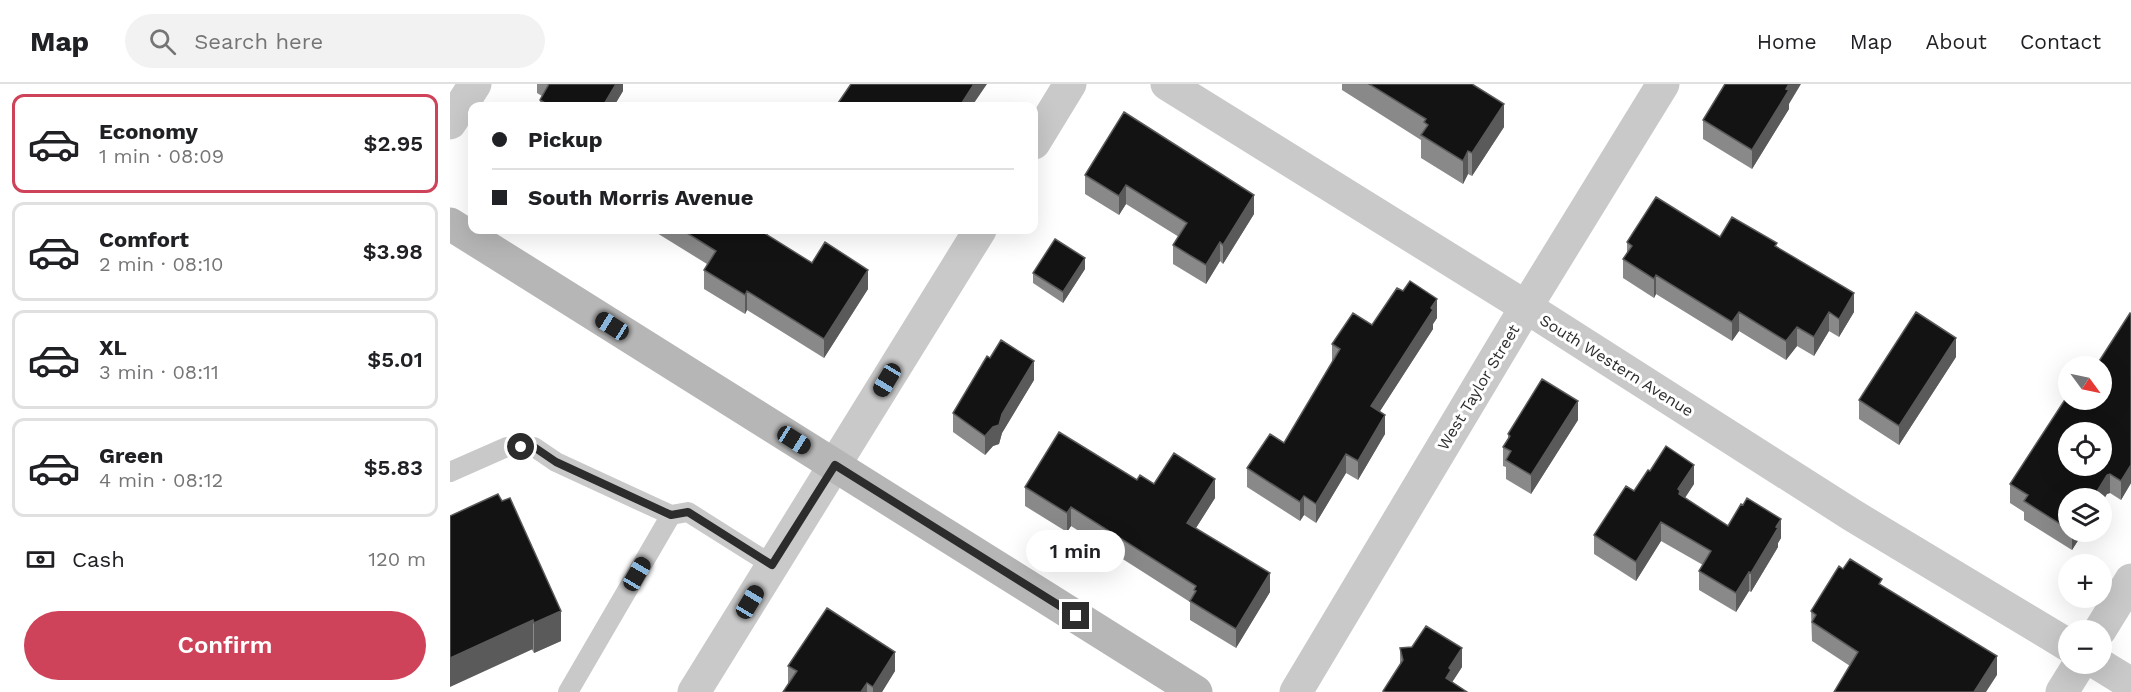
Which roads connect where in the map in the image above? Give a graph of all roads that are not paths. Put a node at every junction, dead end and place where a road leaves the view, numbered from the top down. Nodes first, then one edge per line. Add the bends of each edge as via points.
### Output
1 (475, 84) edge
2 (1070, 84) edge
3 (1167, 84) edge
4 (1663, 84) edge
5 (450, 123) edge
6 (1038, 136) edge
7 (450, 224) edge
8 (978, 234) edge
9 (1526, 307) junction
10 (835, 465) junction
11 (450, 472) edge
12 (671, 515) junction
13 (772, 565) junction
14 (2131, 580) edge
15 (2106, 620) edge
16 (2058, 639) edge
17 (2112, 672) edge
18 (2073, 674) edge
19 (2131, 684) edge
20 (568, 692) edge
21 (694, 692) edge
22 (1196, 692) edge
23 (1296, 692) edge
24 (2062, 692) edge

1 - 5 street
2 - 6 street
3 - 9 street, South Western Avenue
4 - 9 street, West Taylor Street
7 - 10 main road
8 - 10 street
9 - 16 street, South Western Avenue via 1852,514
9 - 23 street, West Taylor Street
10 - 13 street
10 - 22 main road
11 - 12 lane via 507,447 534,447 556,462
12 - 13 lane via 688,512
12 - 20 lane
13 - 21 street
14 - 15 street
17 - 19 street
18 - 24 street

